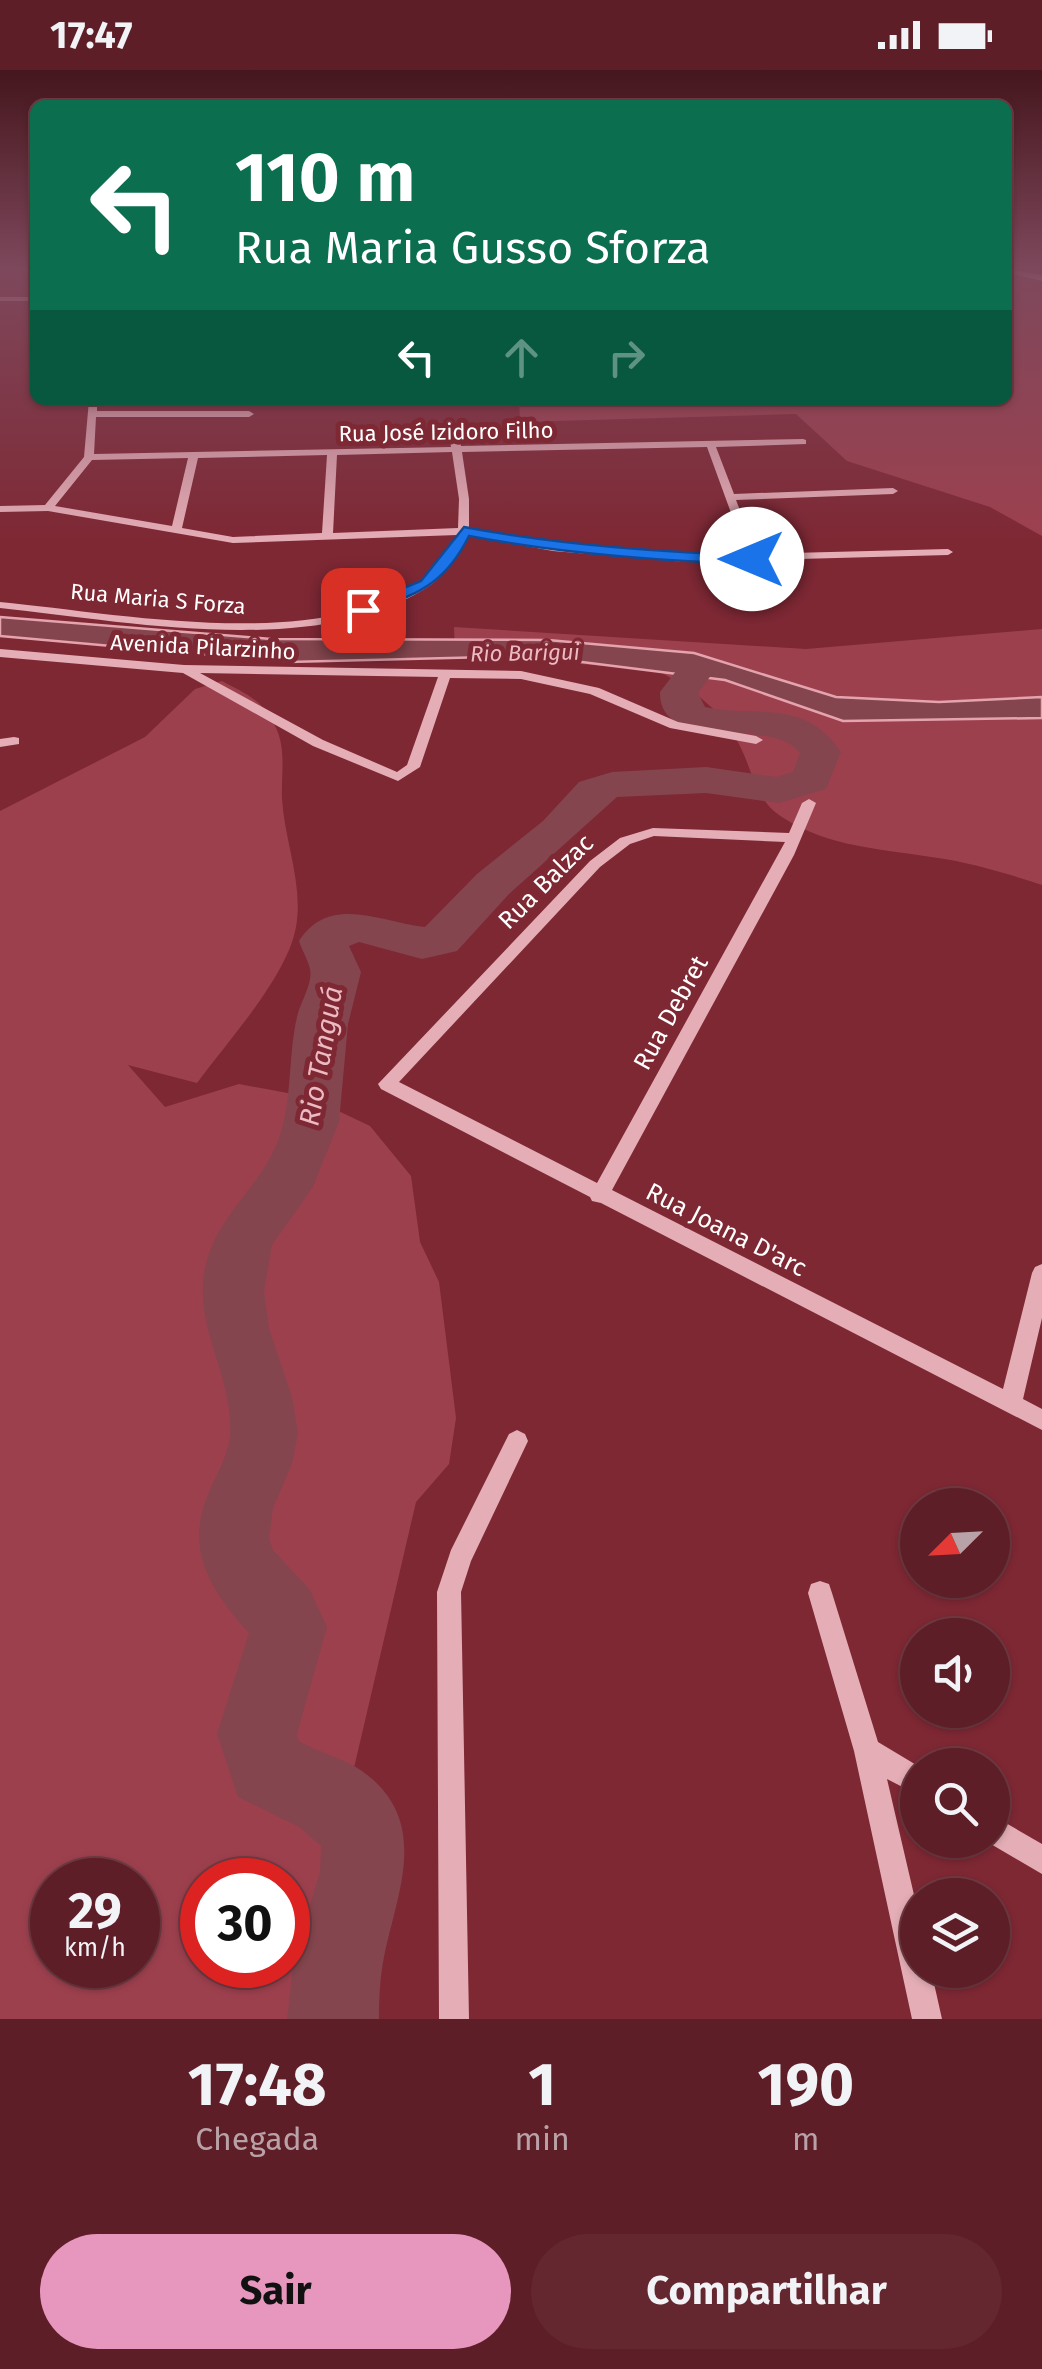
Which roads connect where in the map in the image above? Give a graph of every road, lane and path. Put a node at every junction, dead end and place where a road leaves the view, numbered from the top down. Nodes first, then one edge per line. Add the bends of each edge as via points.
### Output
1 (92, 405) edge
2 (92, 414) junction
3 (249, 414) dead end
4 (453, 429) dead end
5 (803, 442) dead end
6 (711, 445) junction
7 (456, 452) junction
8 (332, 455) junction
9 (89, 457) junction
10 (193, 457) junction
11 (893, 491) dead end
12 (730, 497) junction
13 (48, 508) junction
14 (0, 509) edge
15 (176, 530) junction
16 (464, 531) junction
17 (327, 537) junction
18 (948, 552) dead end
19 (752, 559) junction
20 (0, 605) edge
21 (0, 653) edge
22 (184, 670) junction
23 (446, 672) junction
24 (756, 740) dead end
25 (809, 803) dead end
26 (791, 846) junction
27 (387, 1084) joint
28 (599, 1196) junction
29 (1042, 1273) edge
30 (1011, 1404) junction
31 (1042, 1420) edge
32 (517, 1441) dead end
33 (820, 1593) dead end
34 (867, 1751) junction
35 (900, 1771) edge
36 (1010, 1840) edge
37 (1042, 1860) edge
38 (454, 2019) edge
39 (927, 2019) edge

1 - 2 street
2 - 3 street
2 - 9 street
4 - 7 street
5 - 6 street, Rua José Izidoro Filho
6 - 7 street, Rua José Izidoro Filho
6 - 12 street
7 - 8 street, Rua José Izidoro Filho
7 - 16 street
8 - 10 street, Rua José Izidoro Filho
8 - 17 street
9 - 10 street, Rua José Izidoro Filho
9 - 13 street
10 - 15 street
11 - 12 street
12 - 19 street
13 - 14 street
13 - 15 street
15 - 17 street via 233,540
16 - 17 street
16 - 19 street via 628,556
16 - 20 street, Rua Maria S Forza via 426,584 329,620 277,628 191,626
18 - 19 street
21 - 22 street, Avenida Pilarzinho
22 - 23 street, Avenida Pilarzinho
22 - 23 street via 345,760 398,777 412,767
23 - 24 street, Avenida Pilarzinho via 539,679 594,692 675,726
25 - 26 street, Rua Debret
26 - 27 street, Rua Balzac via 653,832 625,842 595,864
26 - 28 street, Rua Debret
27 - 28 street, Rua Joana D'arc
28 - 30 street, Rua Joana D'arc
29 - 30 street
30 - 31 street, Rua Joana D'arc
32 - 38 street via 449,1592
33 - 34 street
34 - 35 street
34 - 39 street
36 - 37 street

